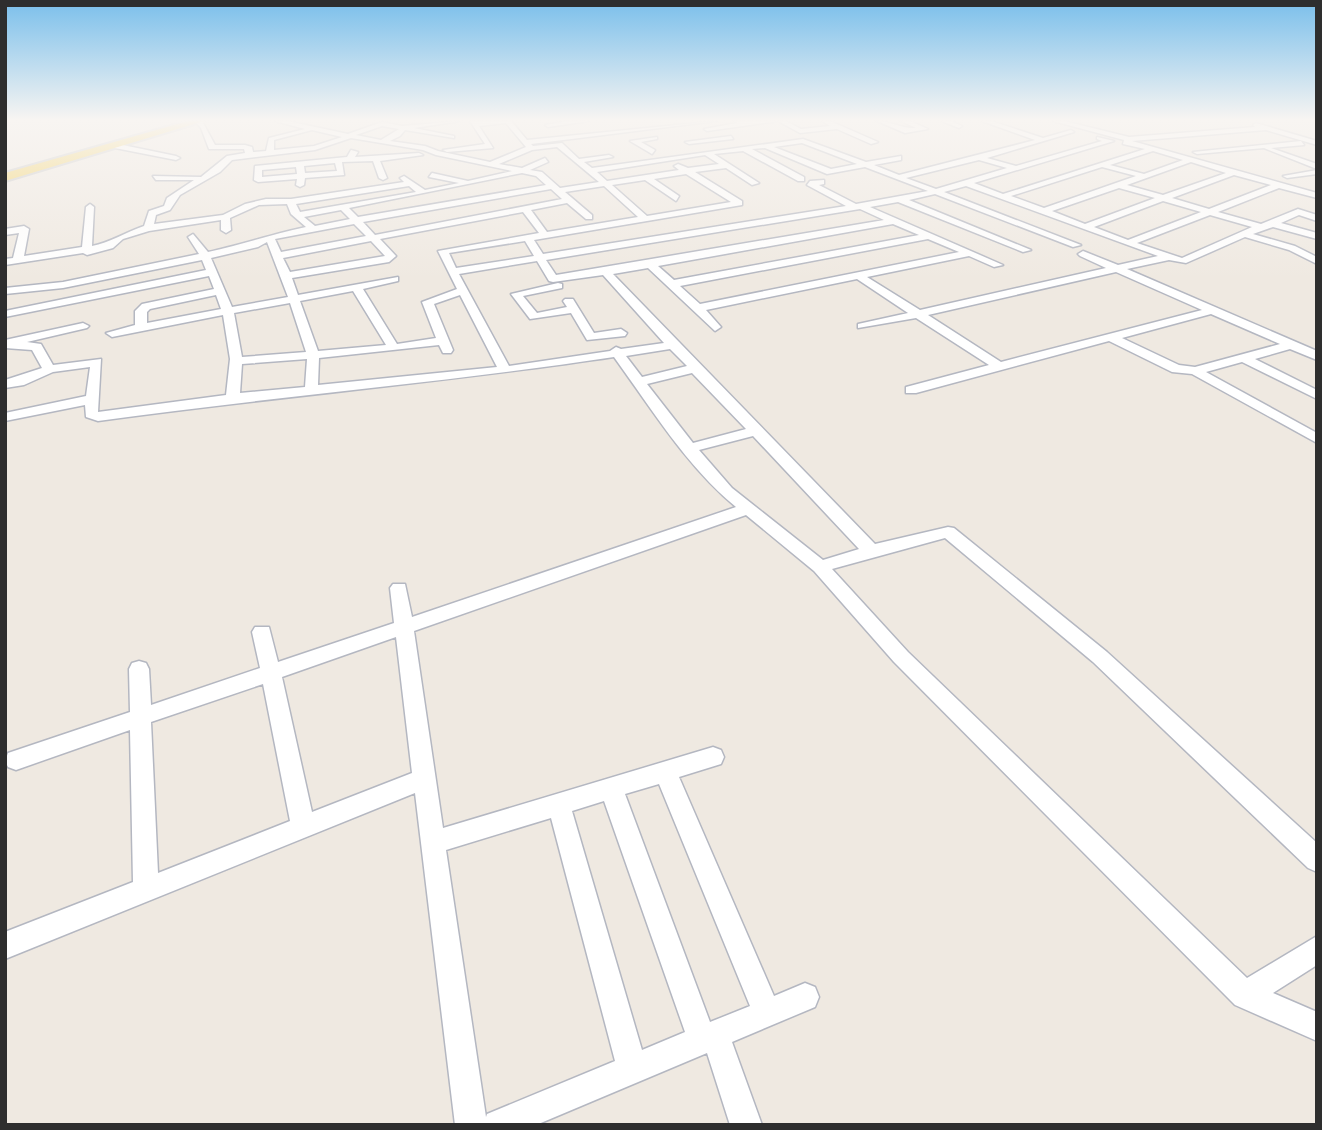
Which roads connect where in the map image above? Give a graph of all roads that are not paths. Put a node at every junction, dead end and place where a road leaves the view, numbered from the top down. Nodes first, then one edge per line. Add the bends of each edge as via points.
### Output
1 (212, 174) edge
2 (381, 174) edge
3 (510, 174) edge
4 (537, 174) edge
5 (594, 174) edge
6 (639, 174) edge
7 (671, 174) edge
8 (691, 174) edge
9 (741, 174) edge
10 (791, 174) edge
11 (890, 174) edge
12 (913, 174) edge
13 (996, 174) edge
14 (1074, 174) edge
15 (1136, 174) edge
16 (1150, 174) edge
17 (1230, 174) edge
18 (1241, 174) edge
19 (1299, 174) joint
20 (432, 175) dead end
21 (1144, 176) junction
22 (1287, 176) dead end
23 (899, 177) junction
24 (156, 178) dead end
25 (383, 178) dead end
26 (646, 178) junction
27 (201, 179) junction
28 (801, 179) dead end
29 (1317, 179) edge
30 (821, 182) dead end
31 (470, 183) junction
32 (755, 183) dead end
33 (966, 183) junction
34 (607, 184) junction
35 (1118, 185) junction
36 (1279, 185) junction
37 (556, 189) junction
38 (936, 191) junction
39 (423, 193) junction
40 (1004, 196) junction
41 (1317, 196) edge
42 (676, 198) dead end
43 (1160, 198) junction
44 (898, 199) junction
45 (569, 200) junction
46 (291, 202) junction
47 (739, 203) junction
48 (858, 206) junction
49 (1028, 206) junction
50 (90, 207) dead end
51 (343, 207) junction
52 (525, 209) junction
53 (749, 209) dead end
54 (1044, 211) junction
55 (1207, 212) junction
56 (299, 215) junction
57 (997, 215) junction
58 (225, 217) junction
59 (589, 217) dead end
60 (644, 218) junction
61 (1317, 218) edge
62 (458, 220) junction
63 (358, 221) junction
64 (894, 221) junction
65 (619, 223) junction
66 (959, 223) junction
67 (1273, 224) junction
68 (946, 226) dead end
69 (1087, 226) junction
70 (1261, 227) junction
71 (148, 228) junction
72 (226, 230) dead end
73 (314, 230) junction
74 (5, 232) edge
75 (928, 232) junction
76 (250, 234) dead end
77 (1247, 234) junction
78 (545, 235) junction
79 (1317, 236) edge
80 (193, 237) dead end
81 (374, 238) junction
82 (528, 238) junction
83 (266, 239) junction
84 (642, 241) junction
85 (1128, 243) junction
86 (479, 246) junction
87 (1026, 250) dead end
88 (87, 251) junction
89 (970, 253) junction
90 (278, 256) junction
91 (205, 257) junction
92 (1168, 257) junction
93 (541, 258) junction
94 (18, 260) junction
95 (1317, 261) edge
96 (5, 262) edge
97 (650, 264) junction
98 (998, 265) dead end
99 (1115, 270) junction
100 (212, 272) junction
101 (453, 272) junction
102 (606, 272) junction
103 (115, 275) junction
104 (286, 276) junction
105 (859, 276) junction
106 (394, 279) dead end
107 (555, 283) junction
108 (671, 284) junction
109 (58, 285) junction
110 (356, 287) junction
111 (5, 291) edge
112 (219, 291) junction
113 (463, 291) junction
114 (117, 292) junction
115 (294, 298) junction
116 (54, 305) junction
117 (698, 308) junction
118 (574, 309) junction
119 (226, 310) junction
120 (1210, 311) junction
121 (5, 314) edge
122 (918, 314) junction
123 (83, 326) dead end
124 (862, 326) dead end
125 (141, 327) junction
126 (715, 327) dead end
127 (112, 333) dead end
128 (621, 333) dead end
129 (1111, 337) junction
130 (6, 344) edge
131 (673, 345) junction
132 (1291, 345) junction
133 (394, 348) junction
134 (616, 351) junction
135 (313, 354) junction
136 (1317, 356) edge
137 (1244, 358) junction
138 (236, 361) junction
139 (999, 366) junction
140 (696, 368) junction
141 (50, 369) junction
142 (505, 370) junction
143 (1195, 371) junction
144 (638, 382) junction
145 (5, 384) edge
146 (911, 390) dead end
147 (310, 391) junction
148 (1317, 395) edge
149 (233, 398) junction
150 (93, 399) junction
151 (5, 417) edge
152 (757, 431) junction
153 (1317, 439) edge
154 (689, 447) junction
155 (748, 509) junction
156 (871, 551) junction
157 (820, 567) junction
158 (399, 588) dead end
159 (404, 627) junction
160 (262, 632) dead end
161 (139, 669) dead end
162 (271, 673) junction
163 (141, 718) junction
164 (713, 757) dead end
165 (16, 760) dead end
166 (665, 772) junction
167 (425, 778) junction
168 (611, 788) junction
169 (559, 804) junction
170 (303, 827) junction
171 (433, 843) junction
172 (1317, 860) edge
173 (146, 890) junction
174 (5, 946) edge
175 (1317, 949) edge
176 (1245, 995) junction
177 (805, 997) dead end
178 (767, 1013) junction
179 (1317, 1027) edge
180 (709, 1037) junction
181 (632, 1069) junction
182 (471, 1125) edge
183 (498, 1125) edge
184 (746, 1125) edge

1 - 27 street
2 - 25 street
3 - 31 street
4 - 37 street
5 - 34 street
6 - 26 street
7 - 26 street
8 - 47 street
9 - 32 street
10 - 28 street
11 - 23 street
12 - 23 street
13 - 33 street
14 - 40 street
15 - 21 street
16 - 21 street
17 - 43 street
18 - 36 street
19 - 22 street
19 - 29 street
20 - 31 street
21 - 35 street
23 - 38 street
24 - 27 street
26 - 34 street
26 - 42 street
27 - 71 street via 178,191 167,208 152,213
30 - 48 street via 810,183
31 - 39 street
33 - 38 street
33 - 40 street
34 - 37 street
34 - 60 street
35 - 43 street
35 - 54 street
36 - 41 street
36 - 55 street
37 - 45 street
37 - 63 street via 469,199
38 - 44 street
38 - 57 street
39 - 46 street via 408,180 334,190
39 - 51 street
40 - 49 street
43 - 55 street
43 - 69 street
44 - 48 street
44 - 66 street
45 - 52 street
45 - 59 street
46 - 56 street
46 - 58 street via 260,203
47 - 53 street
47 - 60 street
48 - 64 street
48 - 84 street
49 - 54 street
49 - 57 street
50 - 88 street
51 - 56 street
51 - 63 street
52 - 62 street
52 - 78 street
54 - 69 street
55 - 70 street
55 - 85 street
56 - 73 street
57 - 66 street
57 - 99 street via 1079,249
58 - 71 street
58 - 72 street
60 - 65 street
61 - 67 street via 1298,212
62 - 81 street
62 - 86 street
63 - 73 street
63 - 81 street
64 - 75 street
64 - 97 street
65 - 78 street
65 - 84 street
66 - 68 street
66 - 87 street
67 - 70 street
67 - 79 street
69 - 85 street
70 - 77 street
71 - 88 street via 120,237 102,250
73 - 83 street
74 - 94 street via 24,229
75 - 89 street
75 - 108 street
76 - 83 street via 253,239
77 - 92 street via 1182,261
77 - 95 street
78 - 82 street
80 - 91 street
81 - 90 street
81 - 104 street via 391,256
82 - 86 street
82 - 93 street
83 - 90 street
83 - 91 street
84 - 93 street
85 - 92 street
86 - 101 street via 443,251
88 - 94 street
89 - 98 street
89 - 105 street
90 - 104 street
91 - 100 street
91 - 103 street
92 - 99 street
93 - 101 street
93 - 107 street
94 - 96 street
97 - 102 street
97 - 108 street
99 - 120 street
99 - 122 street
100 - 112 street
100 - 114 street
101 - 113 street
102 - 107 street
102 - 131 street
103 - 109 street
103 - 114 street
104 - 115 street
105 - 117 street
105 - 122 street
106 - 110 street
107 - 118 street
107 - 118 street via 516,294 534,317
108 - 117 street
109 - 111 street
109 - 116 street
110 - 115 street
110 - 133 street
112 - 119 street
112 - 125 street via 146,306 141,311
113 - 133 street via 428,302 445,346
113 - 142 street
114 - 116 street
115 - 119 street
115 - 135 street
116 - 121 street
117 - 126 street
118 - 128 street via 591,337
119 - 125 street
119 - 138 street
120 - 129 street
120 - 132 street
122 - 124 street
122 - 139 street
123 - 130 street
125 - 127 street
129 - 139 street
129 - 143 street via 1176,369
130 - 141 street via 37,347
131 - 134 street
131 - 140 street
132 - 136 street
132 - 137 street
133 - 135 street
134 - 142 street
134 - 144 street
135 - 138 street
135 - 147 street
137 - 143 street
137 - 148 street
138 - 149 street
139 - 146 street
140 - 144 street
140 - 152 street
141 - 145 street
141 - 150 street via 97,362
142 - 147 street
143 - 153 street
144 - 154 street
147 - 149 street
149 - 150 street via 98,417 91,414
150 - 151 street
152 - 154 street
152 - 156 street
154 - 155 street via 726,491
155 - 157 street
155 - 159 street
156 - 157 street
156 - 172 street via 948,532 1100,657
157 - 176 street via 901,657
158 - 159 street
159 - 162 street
159 - 167 street
160 - 162 street
161 - 163 street
162 - 163 street
162 - 170 street
163 - 165 street
163 - 173 street
164 - 166 street
166 - 168 street
166 - 178 street
167 - 170 street
167 - 171 street
168 - 169 street
168 - 180 street
169 - 171 street
169 - 181 street
170 - 173 street
171 - 182 street
173 - 174 street
175 - 176 street
176 - 179 street
177 - 178 street
178 - 180 street
180 - 181 street
180 - 184 street
181 - 183 street

